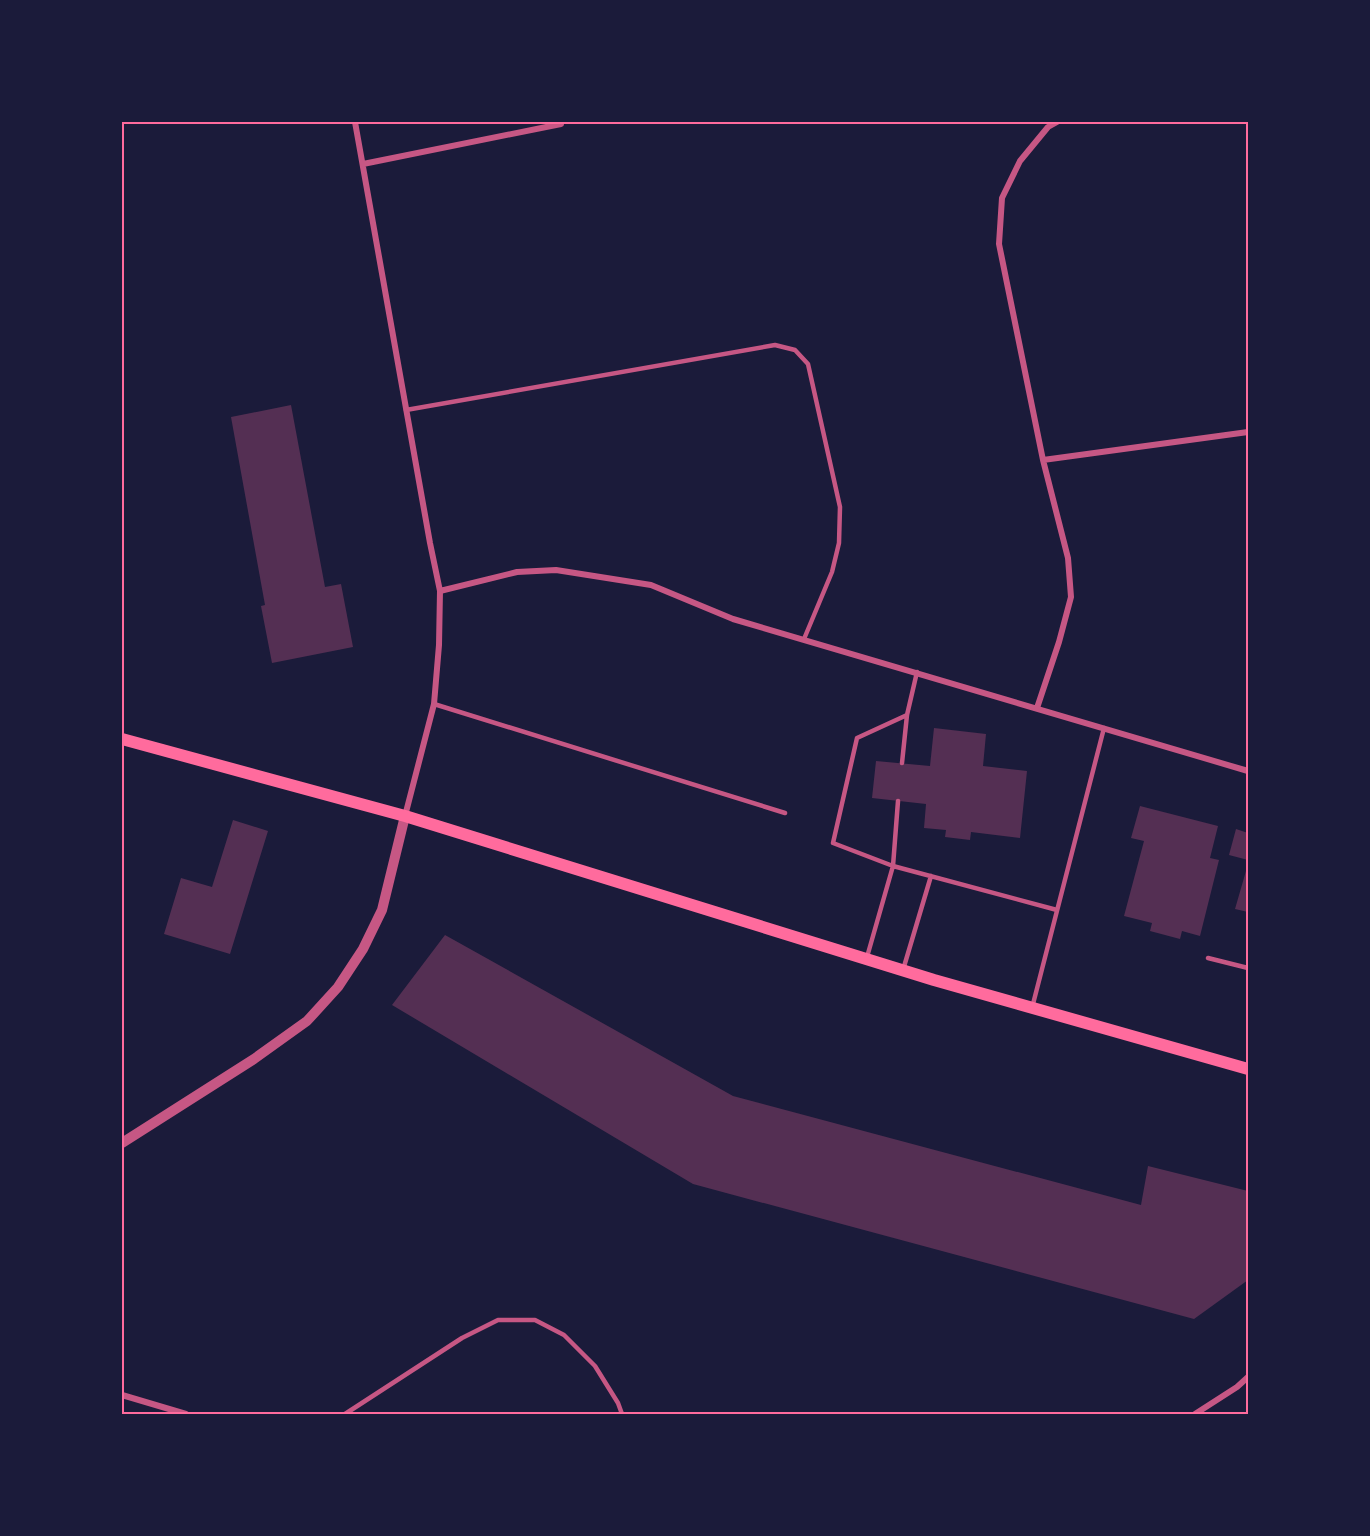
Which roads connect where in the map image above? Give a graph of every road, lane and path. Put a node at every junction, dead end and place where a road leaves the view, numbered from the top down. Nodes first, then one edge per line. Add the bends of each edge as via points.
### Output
1 (355, 122) edge
2 (1057, 122) edge
3 (561, 124) dead end
4 (363, 164) junction
5 (406, 410) junction
6 (1248, 432) edge
7 (1043, 460) junction
8 (440, 591) junction
9 (804, 639) junction
10 (917, 672) junction
11 (434, 704) junction
12 (1037, 708) junction
13 (907, 715) junction
14 (1104, 728) junction
15 (122, 740) edge
16 (902, 764) dead end
17 (1248, 771) edge
18 (898, 801) dead end
19 (785, 813) dead end
20 (405, 816) junction
21 (893, 866) junction
22 (931, 876) junction
23 (1057, 910) junction
24 (1208, 958) dead end
25 (867, 959) junction
26 (1248, 969) edge
27 (903, 970) junction
28 (1032, 1008) junction
29 (1248, 1069) edge
30 (122, 1143) edge
31 (1248, 1377) edge
32 (122, 1395) edge
33 (186, 1414) edge
34 (345, 1414) edge
35 (622, 1414) edge
36 (1195, 1414) edge

1 - 4 street
2 - 7 street via 1048,127 1020,161 1002,198 999,244
3 - 4 street
4 - 5 street
5 - 8 street
5 - 9 lane via 775,345 795,351 808,364 840,507 839,543 832,572
6 - 7 street
7 - 12 street via 1068,558 1071,597
8 - 9 street via 517,572 556,570 651,585 733,619
8 - 11 street
9 - 10 street
10 - 12 street
10 - 13 lane
11 - 19 lane
11 - 20 street
12 - 14 street
13 - 16 lane
13 - 21 lane via 857,738 833,843
14 - 17 street
14 - 23 lane
15 - 20 main road
18 - 21 lane
20 - 25 main road
20 - 30 street via 382,910 338,987 307,1021
21 - 22 lane
21 - 25 lane
22 - 23 lane
22 - 27 lane
23 - 28 lane
24 - 26 lane
25 - 27 main road
27 - 28 main road
28 - 29 main road
31 - 36 street
32 - 33 street
34 - 35 lane via 462,1338 498,1320 535,1320 564,1335 595,1366

